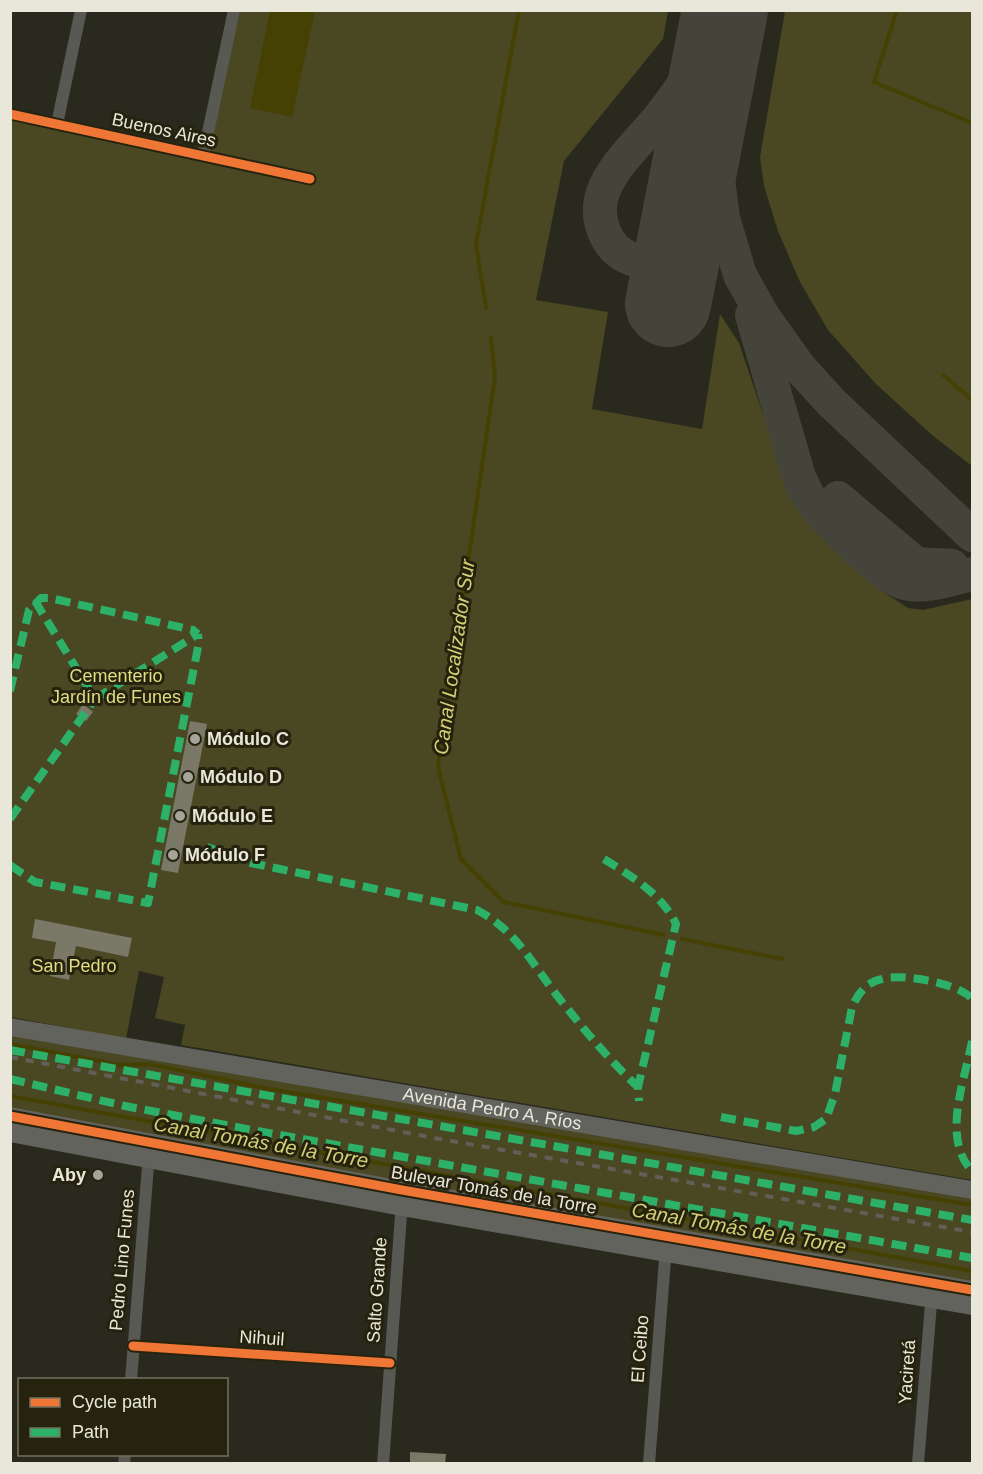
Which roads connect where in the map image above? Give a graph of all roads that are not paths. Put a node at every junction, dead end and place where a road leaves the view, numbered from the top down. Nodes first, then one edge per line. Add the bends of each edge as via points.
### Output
1 (81, 10) edge
2 (234, 10) edge
3 (10, 114) edge
4 (57, 124) junction
5 (203, 156) junction
6 (310, 179) dead end
7 (10, 1027) edge
8 (10, 1116) edge
9 (10, 1133) edge
10 (149, 1152) junction
11 (972, 1190) edge
12 (402, 1199) junction
13 (666, 1245) junction
14 (972, 1290) edge
15 (932, 1291) junction
16 (972, 1306) edge
17 (133, 1346) junction
18 (390, 1363) junction
19 (130, 1378) edge
20 (383, 1464) edge
21 (649, 1464) edge
22 (918, 1464) edge

1 - 4 street
2 - 5 street
3 - 4 street, Buenos Aires
4 - 5 street, Buenos Aires
5 - 6 street, Buenos Aires
7 - 11 street, Avenida Pedro A. Ríos
8 - 10 street, Bulevar Tomás de la Torre
9 - 10 street, Bulevar Tomás de la Torre
10 - 12 street, Bulevar Tomás de la Torre
10 - 17 street, Pedro Lino Funes
12 - 13 street, Bulevar Tomás de la Torre
12 - 18 street, Salto Grande
13 - 15 street, Bulevar Tomás de la Torre
13 - 21 street, El Ceibo
14 - 15 street, Bulevar Tomás de la Torre
15 - 16 street, Bulevar Tomás de la Torre
15 - 22 street, Yaciretá
17 - 18 street, Nihuil
17 - 19 street, Pedro Lino Funes
18 - 20 street, Salto Grande

